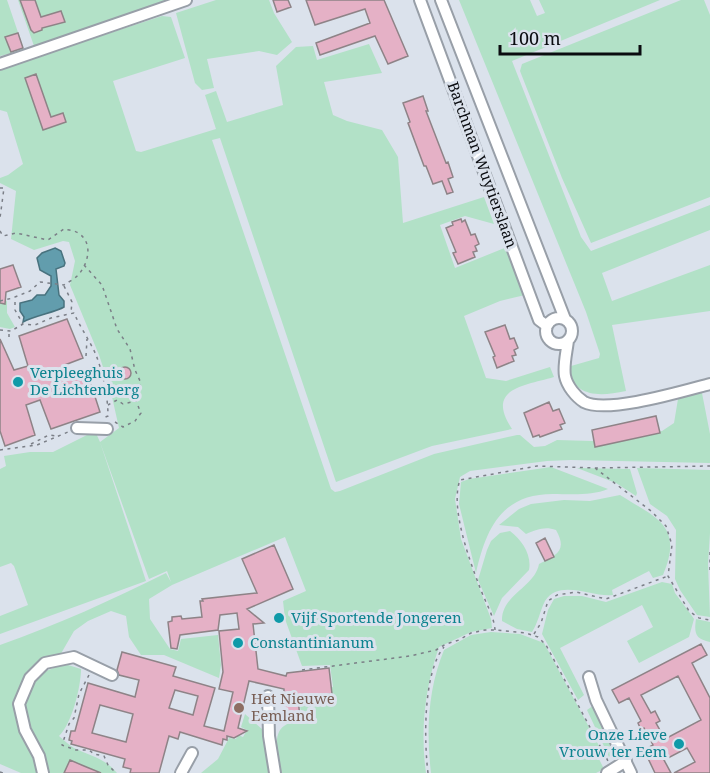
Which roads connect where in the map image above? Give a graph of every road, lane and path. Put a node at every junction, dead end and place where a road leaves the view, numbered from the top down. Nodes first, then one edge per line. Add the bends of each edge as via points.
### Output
1 (186, 0) edge
2 (420, 0) edge
3 (441, 0) edge
4 (0, 64) edge
5 (484, 111) junction
6 (464, 118) junction
7 (0, 188) edge
8 (518, 199) junction
9 (499, 211) junction
10 (0, 218) edge
11 (0, 231) edge
12 (84, 265) junction
13 (64, 285) junction
14 (15, 297) junction
15 (0, 301) edge
16 (71, 312) junction
17 (565, 319) junction
18 (23, 324) junction
19 (547, 327) junction
20 (0, 330) edge
21 (9, 330) junction
22 (9, 337) dead end
23 (87, 338) junction
24 (568, 340) junction
25 (86, 356) dead end
26 (135, 370) junction
27 (131, 371) dead end
28 (710, 384) edge
29 (136, 401) junction
30 (108, 406) junction
31 (108, 416) junction
32 (101, 418) dead end
33 (111, 424) junction
34 (77, 428) joint
35 (57, 436) junction
36 (30, 445) junction
37 (0, 450) edge
38 (710, 466) edge
39 (594, 468) junction
40 (710, 552) edge
41 (710, 570) edge
42 (668, 576) junction
43 (710, 620) edge
44 (495, 630) junction
45 (533, 635) junction
46 (446, 644) junction
47 (94, 666) junction
48 (302, 670) dead end
49 (112, 675) dead end
50 (589, 677) dead end
51 (268, 696) dead end
52 (192, 753) dead end
53 (626, 761) junction
54 (610, 771) edge
55 (43, 773) edge
56 (116, 773) edge
57 (181, 773) edge
58 (274, 773) edge
59 (428, 773) edge
60 (631, 773) edge

1 - 4 lane
2 - 6 lane, Barchman Wuytierslaan
3 - 5 lane, Barchman Wuytierslaan
5 - 6 lane via 472,120
5 - 8 lane, Barchman Wuytierslaan
6 - 9 lane, Barchman Wuytierslaan
7 - 10 path via 4,188
8 - 9 lane via 505,197
8 - 17 lane, Barchman Wuytierslaan
9 - 19 lane, Barchman Wuytierslaan via 539,320
11 - 12 path via 3,236 16,232 48,240 64,229 77,232 87,243
12 - 13 path
12 - 26 path via 102,285
13 - 14 path via 40,282
13 - 16 path via 72,302
14 - 15 path
14 - 18 path via 15,310
16 - 18 path via 35,325
16 - 23 path
17 - 19 lane via 554,319
17 - 24 lane via 572,331
18 - 21 path
19 - 24 lane via 550,340 557,344
20 - 21 path
21 - 22 path
23 - 25 path
23 - 30 path via 100,368
24 - 28 lane via 565,377 574,394 585,402 602,406
26 - 27 path
26 - 29 path via 141,383
29 - 30 path via 123,404 117,400
29 - 33 path via 141,413 135,421 123,427
30 - 31 path
31 - 32 path
31 - 33 path
33 - 34 lane
34 - 35 path
35 - 36 path
35 - 36 path via 45,436
36 - 37 path
38 - 39 path
39 - 42 path via 666,526 672,545
39 - 44 path via 537,466 460,480 457,501 463,535
40 - 41 path
42 - 43 path via 689,611
42 - 45 path via 606,599 576,592 557,595 548,602
44 - 45 path
44 - 46 path via 471,633
45 - 54 path via 546,645
46 - 48 path via 410,656
46 - 59 path via 435,660 429,693
47 - 49 lane
47 - 55 lane via 74,657 45,663 30,678 19,704
47 - 56 path via 79,694 62,745 104,756
50 - 53 lane
51 - 58 lane
52 - 57 lane
53 - 54 lane
53 - 60 lane

